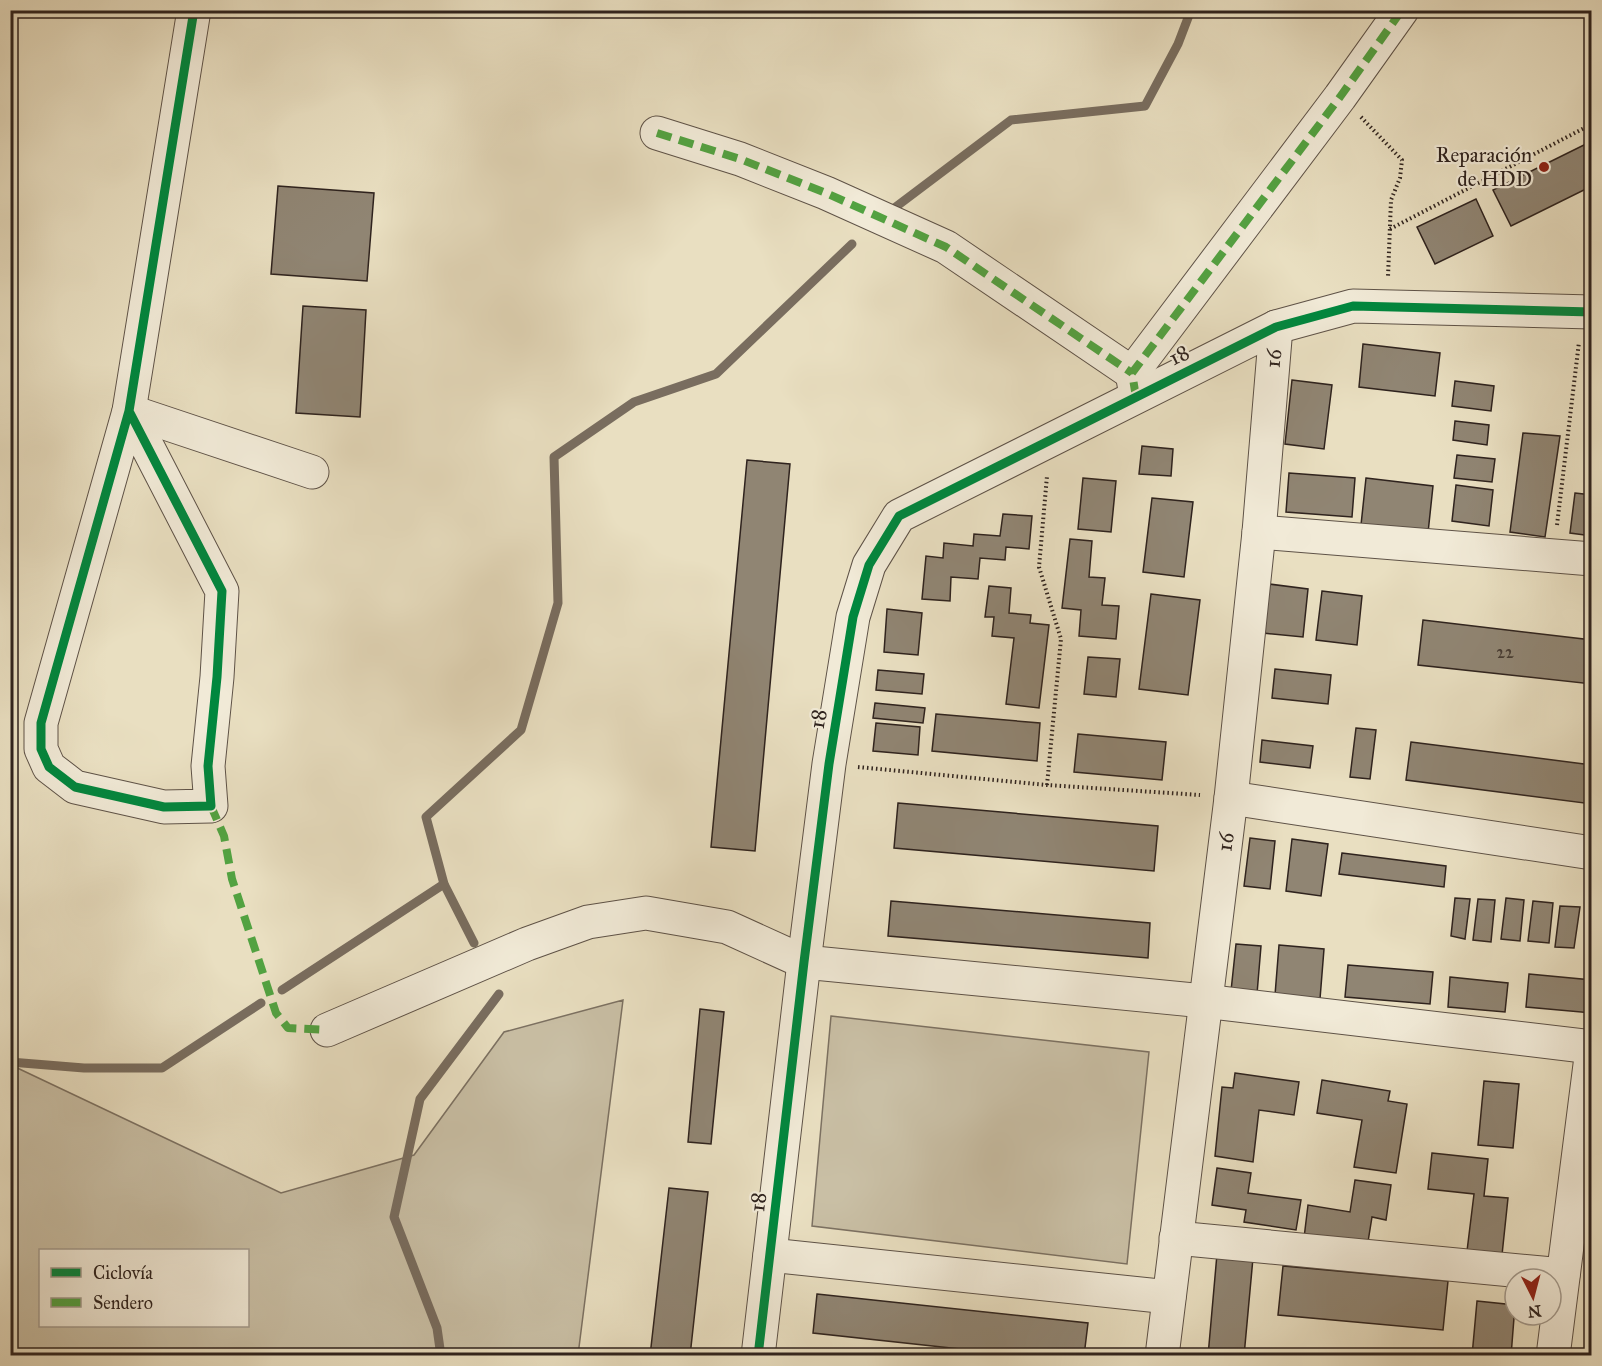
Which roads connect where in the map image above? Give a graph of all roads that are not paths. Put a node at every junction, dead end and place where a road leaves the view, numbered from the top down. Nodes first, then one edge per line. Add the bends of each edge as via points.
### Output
1 (194, 10) edge
2 (1402, 10) edge
3 (657, 133) dead end
4 (1587, 312) edge
5 (1275, 327) junction
6 (1134, 385) junction
7 (129, 411) junction
8 (312, 472) dead end
9 (1259, 532) junction
10 (1592, 559) edge
11 (1231, 798) junction
12 (1592, 853) edge
13 (804, 962) junction
14 (1204, 1001) junction
15 (327, 1030) dead end
16 (1592, 1048) edge
17 (1176, 1238) junction
18 (770, 1255) junction
19 (1503, 1269) edge
20 (1563, 1275) edge
21 (1169, 1297) junction
22 (1557, 1327) edge
23 (758, 1356) edge
24 (1162, 1356) edge
25 (1553, 1356) edge

1 - 7 street
2 - 6 street
3 - 6 street via 740,159 946,247
4 - 5 street, 18 via 1353,306
5 - 6 street, 18
5 - 9 street, 16
6 - 13 street, 18 via 1051,442 899,516 869,565 853,617 829,764
7 - 7 street via 41,723 41,749 49,767 75,786 164,807 211,806 208,766 222,591
7 - 8 street
9 - 10 street
9 - 11 street, 16
11 - 12 street
11 - 14 street, 16
13 - 14 street
13 - 15 street via 727,927 646,913 588,922 527,944
13 - 18 street, 18
14 - 16 street
14 - 17 street, 16
16 - 20 street
17 - 19 street
17 - 21 street, 16
18 - 21 street
18 - 23 street, 18
21 - 24 street, 16
22 - 25 street

